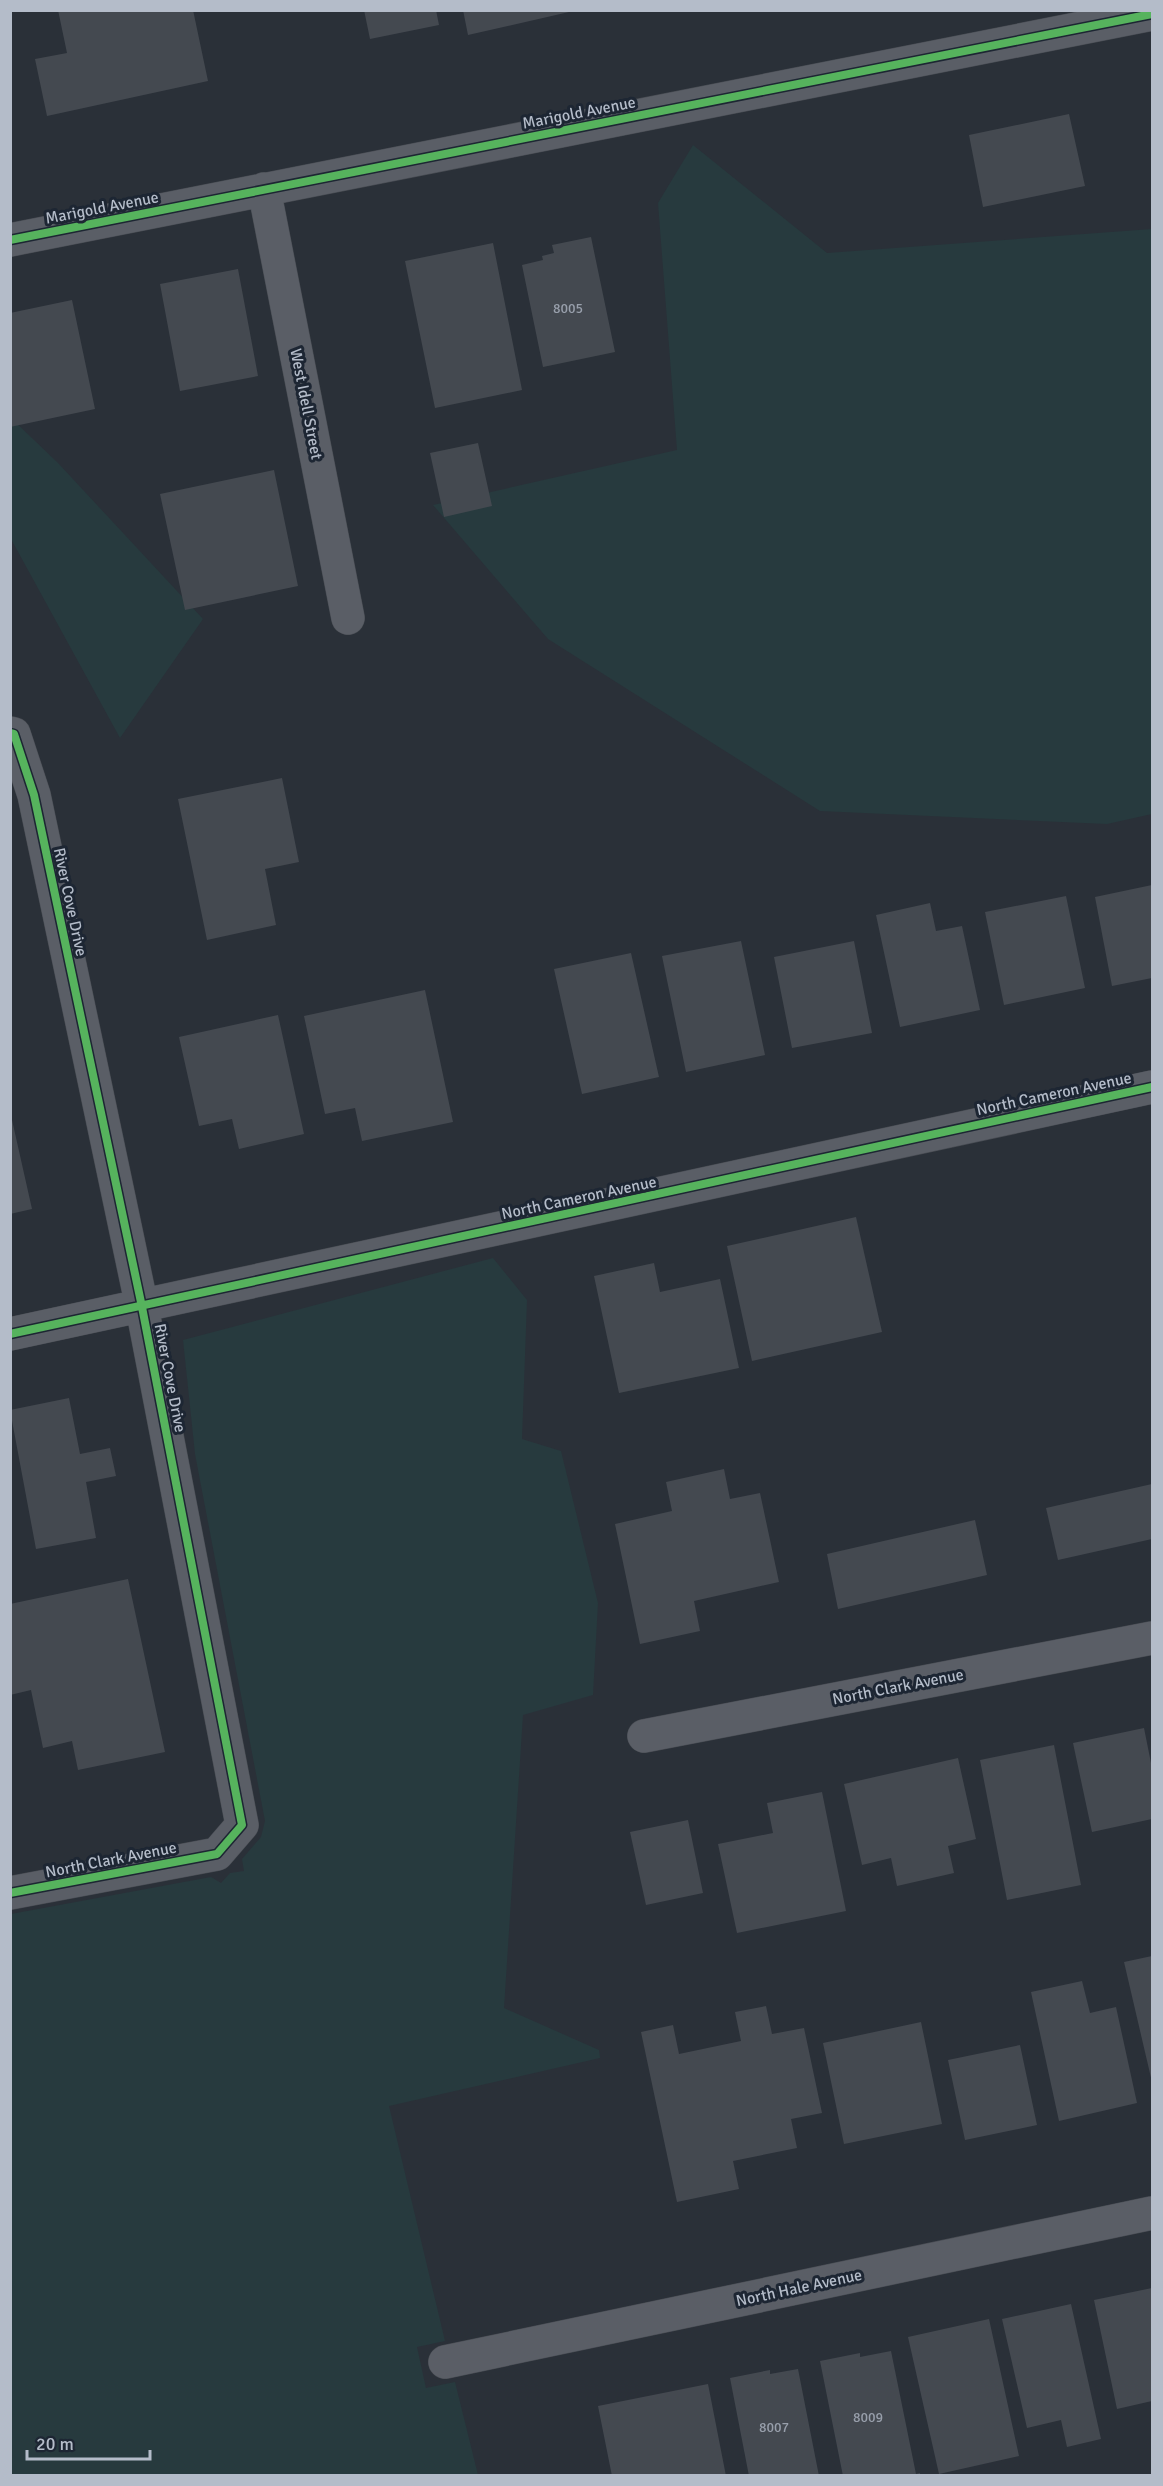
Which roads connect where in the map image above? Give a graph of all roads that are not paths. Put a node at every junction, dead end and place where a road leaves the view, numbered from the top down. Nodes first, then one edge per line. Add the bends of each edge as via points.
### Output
1 (1152, 14) edge
2 (264, 189) junction
3 (10, 240) edge
4 (348, 618) dead end
5 (10, 733) edge
6 (1152, 1087) edge
7 (142, 1307) junction
8 (10, 1334) edge
9 (1152, 1638) edge
10 (644, 1736) dead end
11 (217, 1854) joint
12 (10, 1893) edge
13 (1152, 2213) edge
14 (445, 2362) dead end

1 - 2 street, Marigold Avenue
2 - 3 street, Marigold Avenue
2 - 4 street, West Idell Street
5 - 7 street, River Cove Drive via 14,734 34,795
6 - 7 street, North Cameron Avenue
7 - 8 street, North Cameron Avenue
7 - 11 street, River Cove Drive via 242,1825
9 - 10 street, North Clark Avenue
11 - 12 street, North Clark Avenue
13 - 14 street, North Hale Avenue

